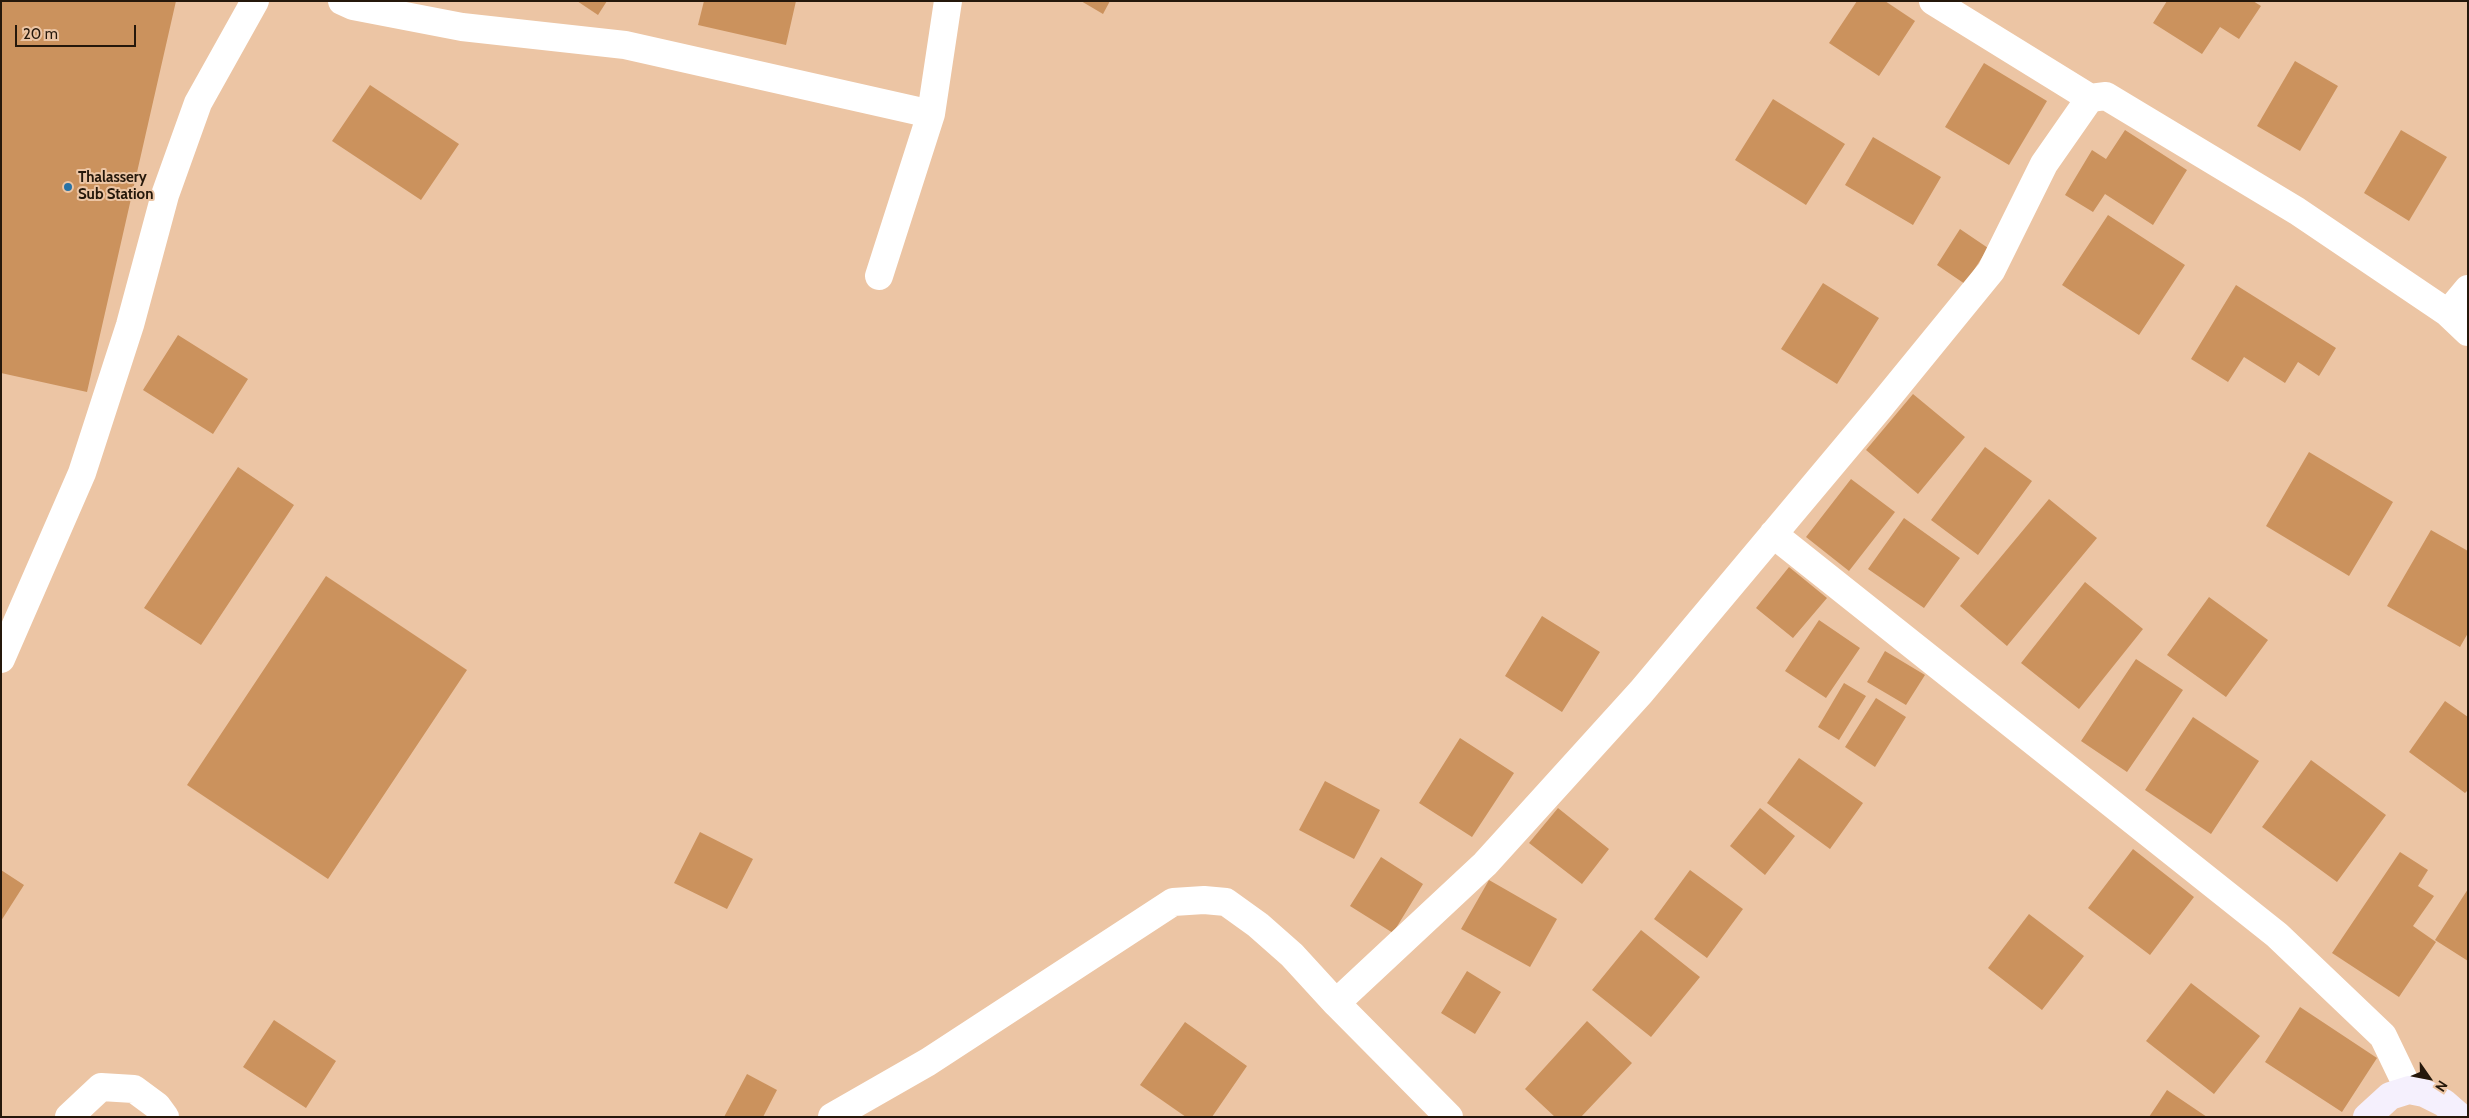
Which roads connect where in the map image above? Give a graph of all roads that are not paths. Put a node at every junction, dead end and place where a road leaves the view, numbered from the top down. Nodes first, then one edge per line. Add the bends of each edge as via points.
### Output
1 (255, 1) edge
2 (342, 1) edge
3 (948, 1) edge
4 (1933, 1) edge
5 (2090, 98) junction
6 (931, 114) junction
7 (879, 276) dead end
8 (2468, 288) edge
9 (2448, 313) junction
10 (2468, 332) edge
11 (1773, 534) junction
12 (1, 658) edge
13 (1336, 1003) junction
14 (2409, 1090) junction
15 (69, 1117) edge
16 (165, 1117) edge
17 (832, 1117) edge
18 (1449, 1117) edge
19 (2367, 1117) edge
20 (2460, 1117) edge

1 - 12 street via 198,103 165,196 130,325 82,473
2 - 6 street via 353,6 462,27 625,45
3 - 6 street
4 - 5 street
5 - 9 street via 2106,96 2125,106 2298,210
5 - 11 street via 2044,164 1990,270
6 - 7 street
8 - 9 street
9 - 10 street
11 - 13 street via 1641,692 1485,864
11 - 14 street via 2277,935 2383,1036
13 - 17 street via 1292,955 1226,902 1173,902 928,1062
13 - 18 street
14 - 19 street via 2390,1096
14 - 20 street via 2444,1103
15 - 16 street via 100,1087 134,1089 157,1106

